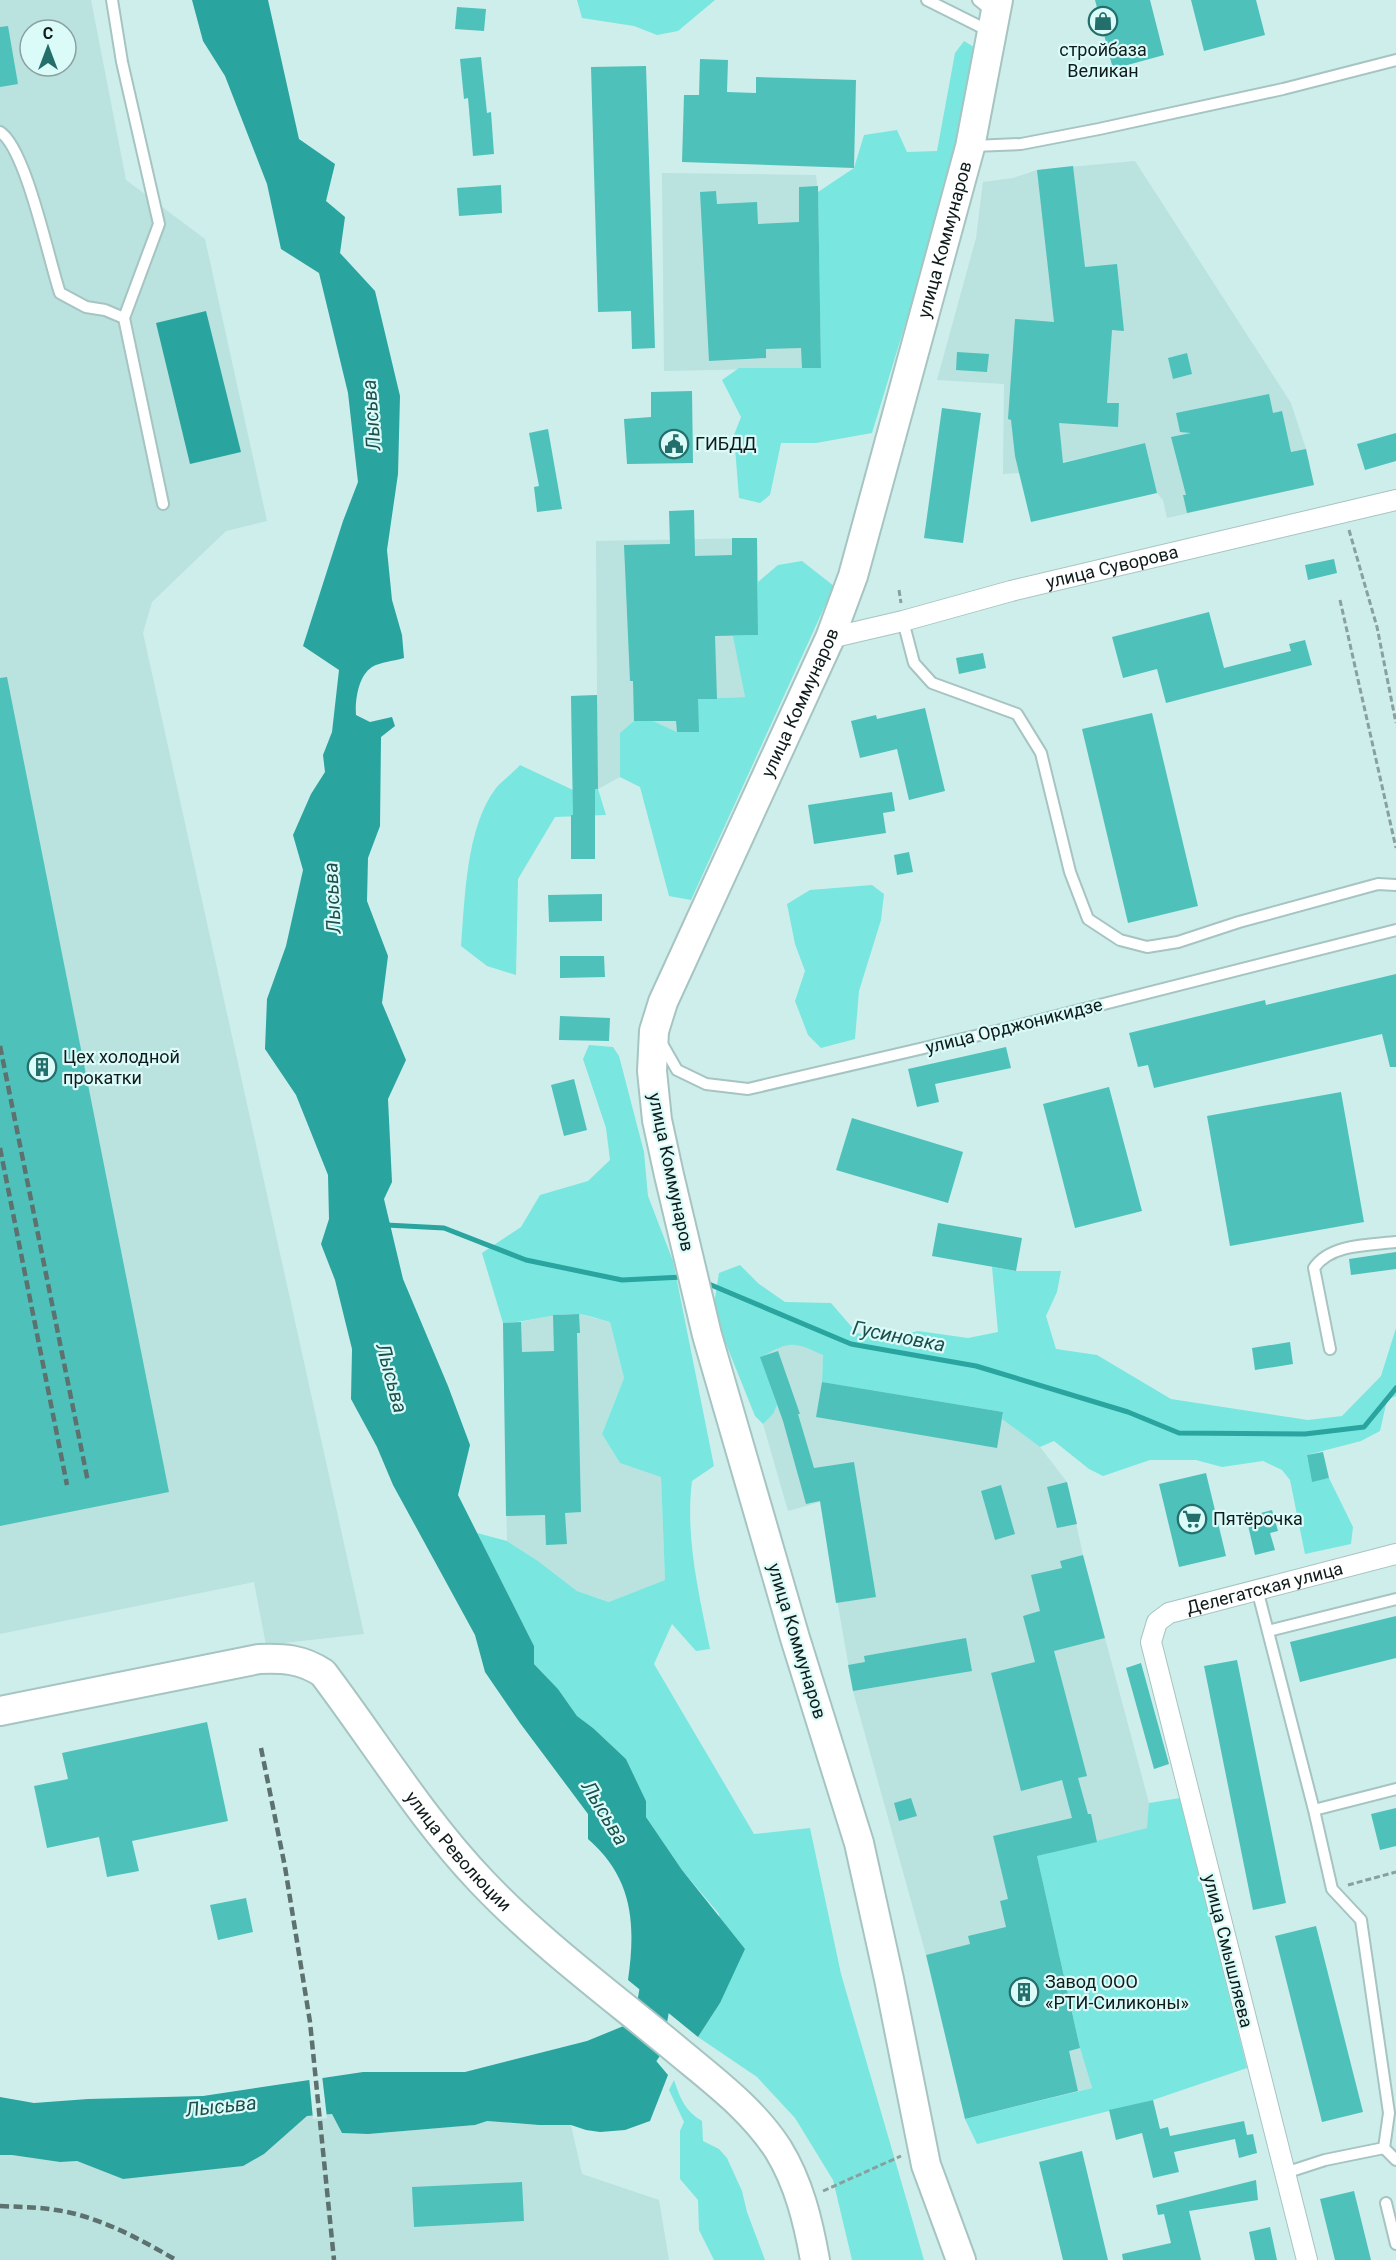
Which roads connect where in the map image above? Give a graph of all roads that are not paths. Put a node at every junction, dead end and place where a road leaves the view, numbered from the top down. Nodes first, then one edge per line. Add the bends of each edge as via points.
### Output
1 (112, 0) edge
2 (927, 0) edge
3 (990, 12) edge
4 (1396, 60) edge
5 (0, 132) edge
6 (970, 147) junction
7 (124, 318) junction
8 (1396, 500) edge
9 (163, 504) dead end
10 (903, 621) junction
11 (830, 638) junction
12 (1396, 885) edge
13 (1396, 930) edge
14 (654, 1030) junction
15 (1396, 1242) edge
16 (1330, 1349) dead end
17 (1396, 1554) edge
18 (1257, 1589) junction
19 (1396, 1599) edge
20 (1268, 1631) junction
21 (1151, 1642) joint
22 (0, 1711) edge
23 (1396, 1789) edge
24 (1314, 1810) junction
25 (1384, 2148) junction
26 (1396, 2160) edge
27 (1285, 2173) junction
28 (1386, 2203) dead end
29 (1396, 2244) edge
30 (815, 2260) edge
31 (961, 2260) edge
32 (1307, 2260) edge

1 - 7 lane via 159,224
2 - 3 lane
3 - 6 main road, улица Коммунаров
4 - 6 lane via 1099,129 1021,144
5 - 7 lane via 14,146 46,238 60,293 86,307
6 - 11 main road, улица Коммунаров via 854,576
7 - 9 lane
8 - 10 street, улица Суворова via 1011,591
10 - 11 street, улица Суворова
10 - 12 lane via 914,663 932,683 1017,714 1041,753 1070,872 1088,919 1120,940 1148,947 1178,942 1378,884
11 - 14 main road, улица Коммунаров via 663,1002
13 - 14 lane, улица Орджоникидзе via 748,1089 706,1084 677,1070
14 - 31 main road, улица Коммунаров via 652,1071 657,1120 707,1335 859,1843 926,2165
15 - 16 lane via 1343,1249 1321,1258 1314,1268
17 - 18 street, Делегатская улица
18 - 20 lane
18 - 21 street, Делегатская улица via 1169,1613 1157,1622
19 - 20 lane
20 - 24 lane
21 - 27 street, улица Смышляева
22 - 30 main road, улица Революции via 243,1661 277,1658 309,1664 323,1673 410,1797 459,1858 504,1905 744,2106 778,2149 795,2181
23 - 24 lane
24 - 25 lane via 1332,1889 1361,1920 1389,2114
25 - 26 lane
25 - 27 lane
27 - 32 street, улица Смышляева
28 - 29 lane

